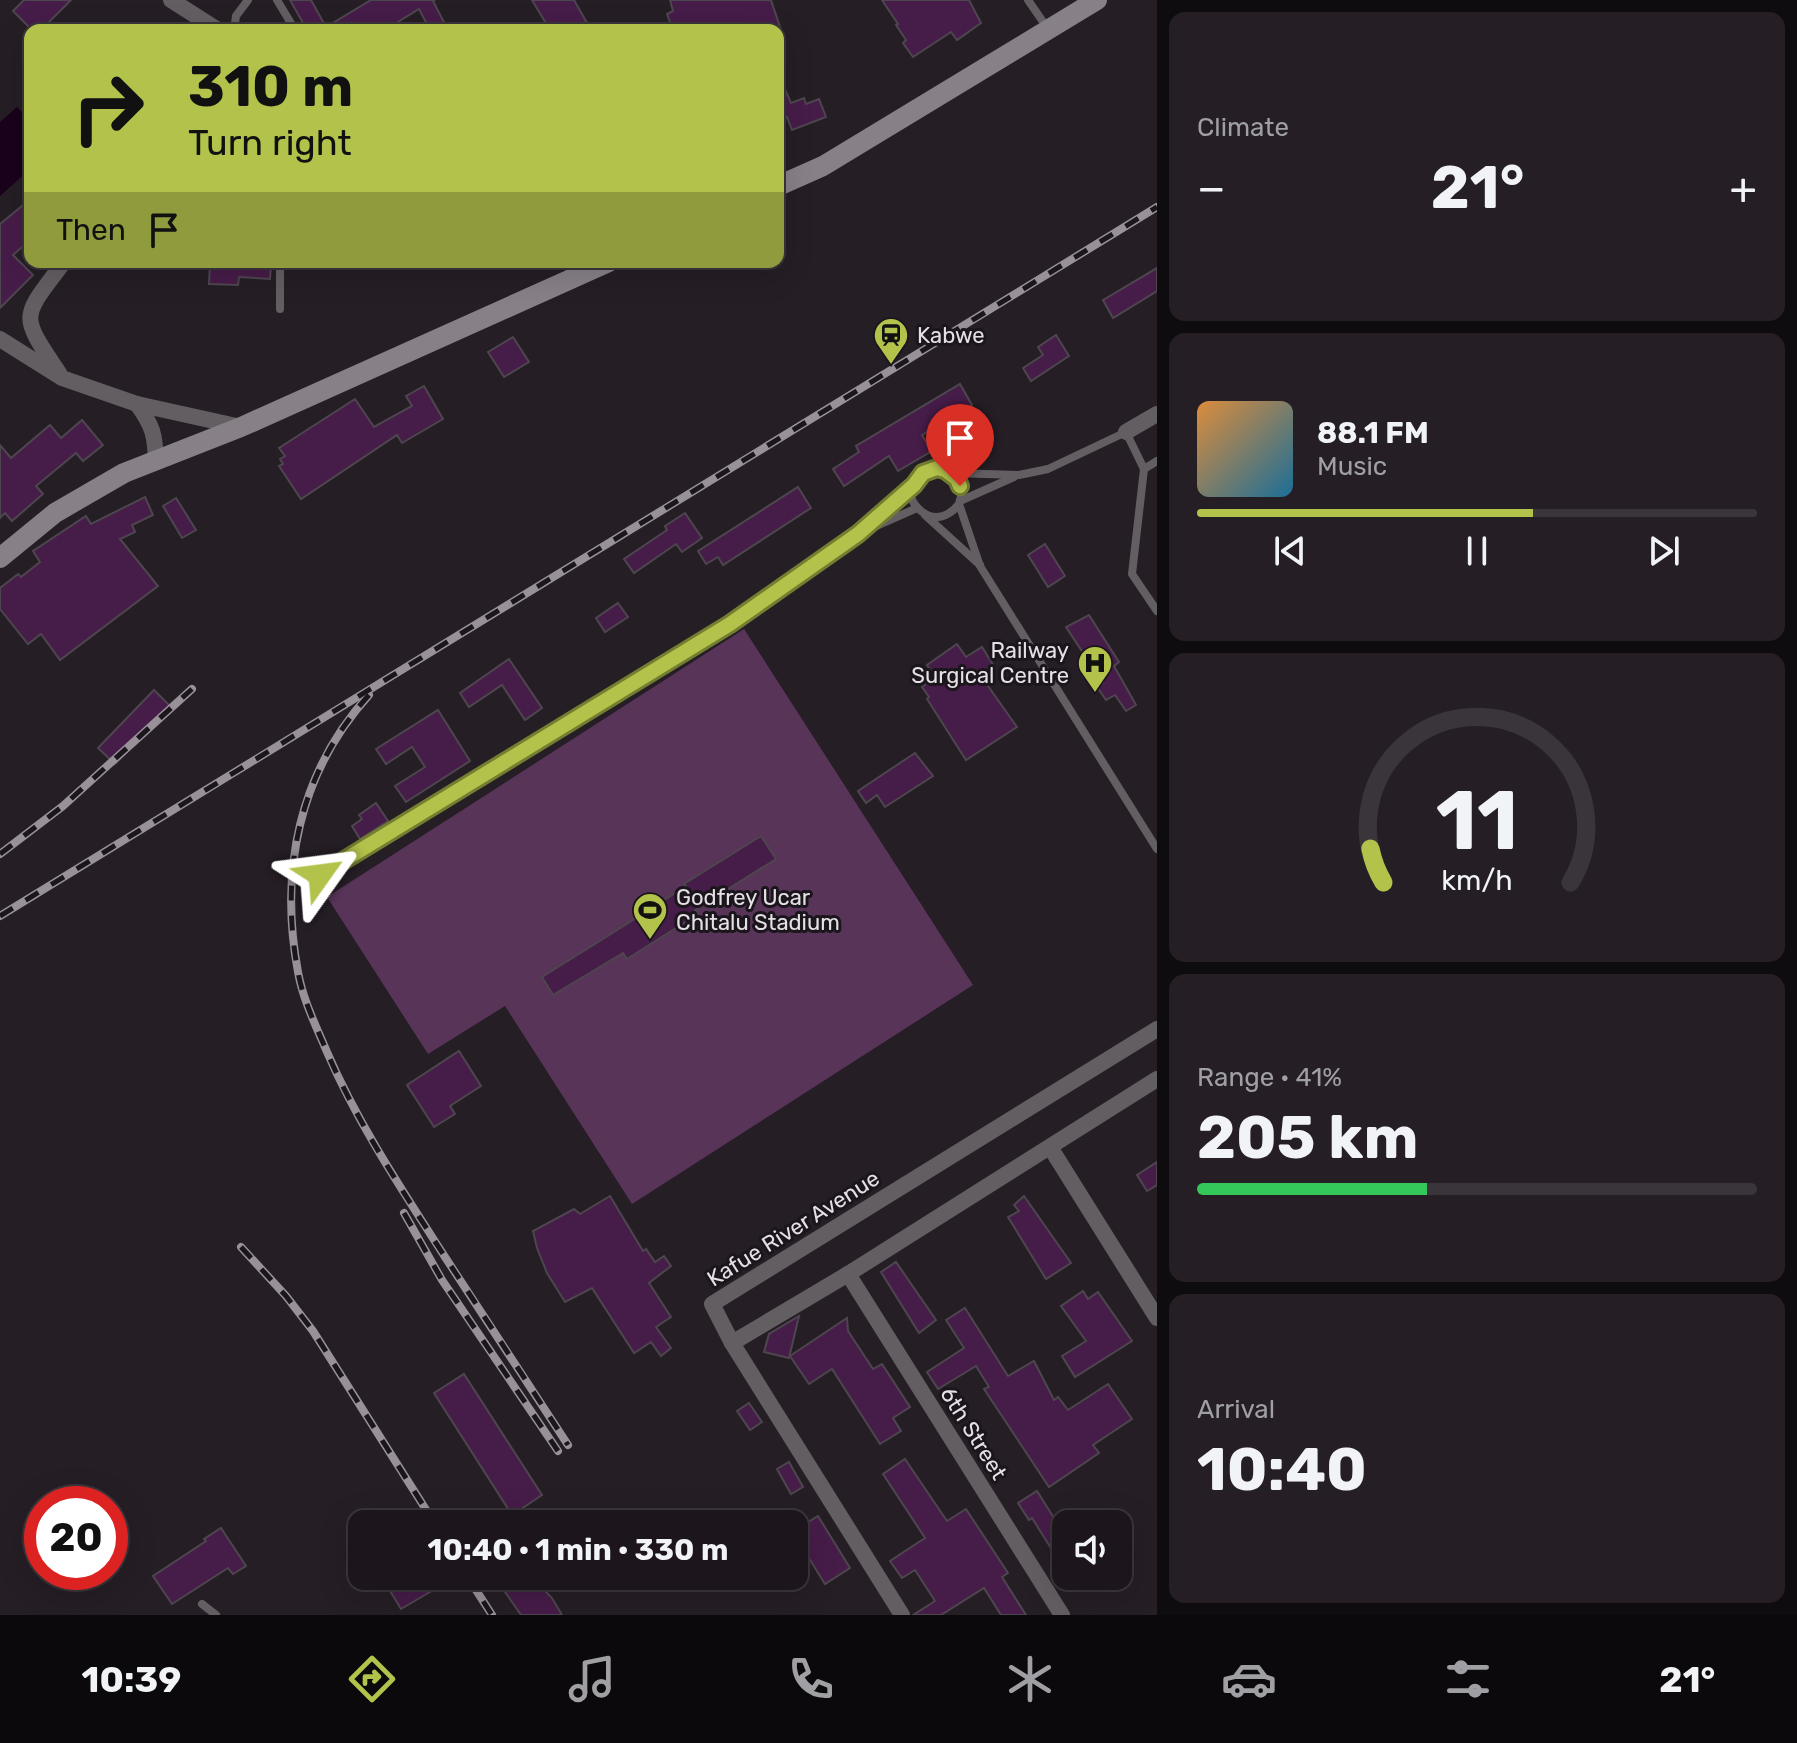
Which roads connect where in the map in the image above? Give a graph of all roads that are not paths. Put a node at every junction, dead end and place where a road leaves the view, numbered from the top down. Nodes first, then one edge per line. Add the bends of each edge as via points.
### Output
1 (171, 0) edge
2 (248, 0) edge
3 (277, 0) edge
4 (1028, 0) edge
5 (1097, 0) edge
6 (192, 13) junction
7 (198, 24) edge
8 (209, 24) edge
9 (235, 24) edge
10 (291, 24) edge
11 (1049, 29) junction
12 (784, 183) edge
13 (59, 268) edge
14 (280, 268) edge
15 (596, 268) edge
16 (280, 309) dead end
17 (0, 339) edge
18 (62, 378) junction
19 (137, 404) junction
20 (1157, 414) edge
21 (241, 427) junction
22 (1126, 432) junction
23 (156, 461) junction
24 (1157, 461) edge
25 (1144, 469) junction
26 (952, 473) junction
27 (1019, 475) junction
28 (914, 485) junction
29 (959, 503) junction
30 (920, 510) junction
31 (858, 534) junction
32 (0, 558) edge
33 (980, 566) junction
34 (1157, 611) edge
35 (1157, 849) edge
36 (320, 875) dead end
37 (1157, 1029) edge
38 (1157, 1079) edge
39 (1050, 1147) junction
40 (848, 1274) junction
41 (1157, 1318) edge
42 (732, 1343) junction
43 (202, 1604) dead end
44 (216, 1615) edge
45 (902, 1615) edge
46 (1062, 1615) edge

1 - 6 street
2 - 9 lane
3 - 10 lane
4 - 11 lane
5 - 11 street
6 - 7 street
6 - 8 street
11 - 12 street via 823,166
13 - 18 street via 30,307 29,321
14 - 16 lane
15 - 21 street
17 - 18 street
18 - 19 street
19 - 21 street
19 - 23 street via 154,434
20 - 22 street
21 - 23 street
22 - 25 lane
22 - 27 lane via 1048,469
23 - 32 street via 55,513
24 - 25 lane
25 - 34 lane via 1132,574
26 - 27 lane
26 - 28 lane via 930,469
26 - 29 lane via 960,486
27 - 29 lane
28 - 30 lane
28 - 31 lane
29 - 30 lane via 947,515 931,517
29 - 33 lane
30 - 31 lane
30 - 33 lane
31 - 36 lane via 730,624
33 - 35 lane
37 - 42 street, Kafue River Avenue via 713,1301
38 - 39 street
39 - 40 street
39 - 41 street
40 - 42 street
40 - 46 street, 6th Street
42 - 45 street
43 - 44 lane

